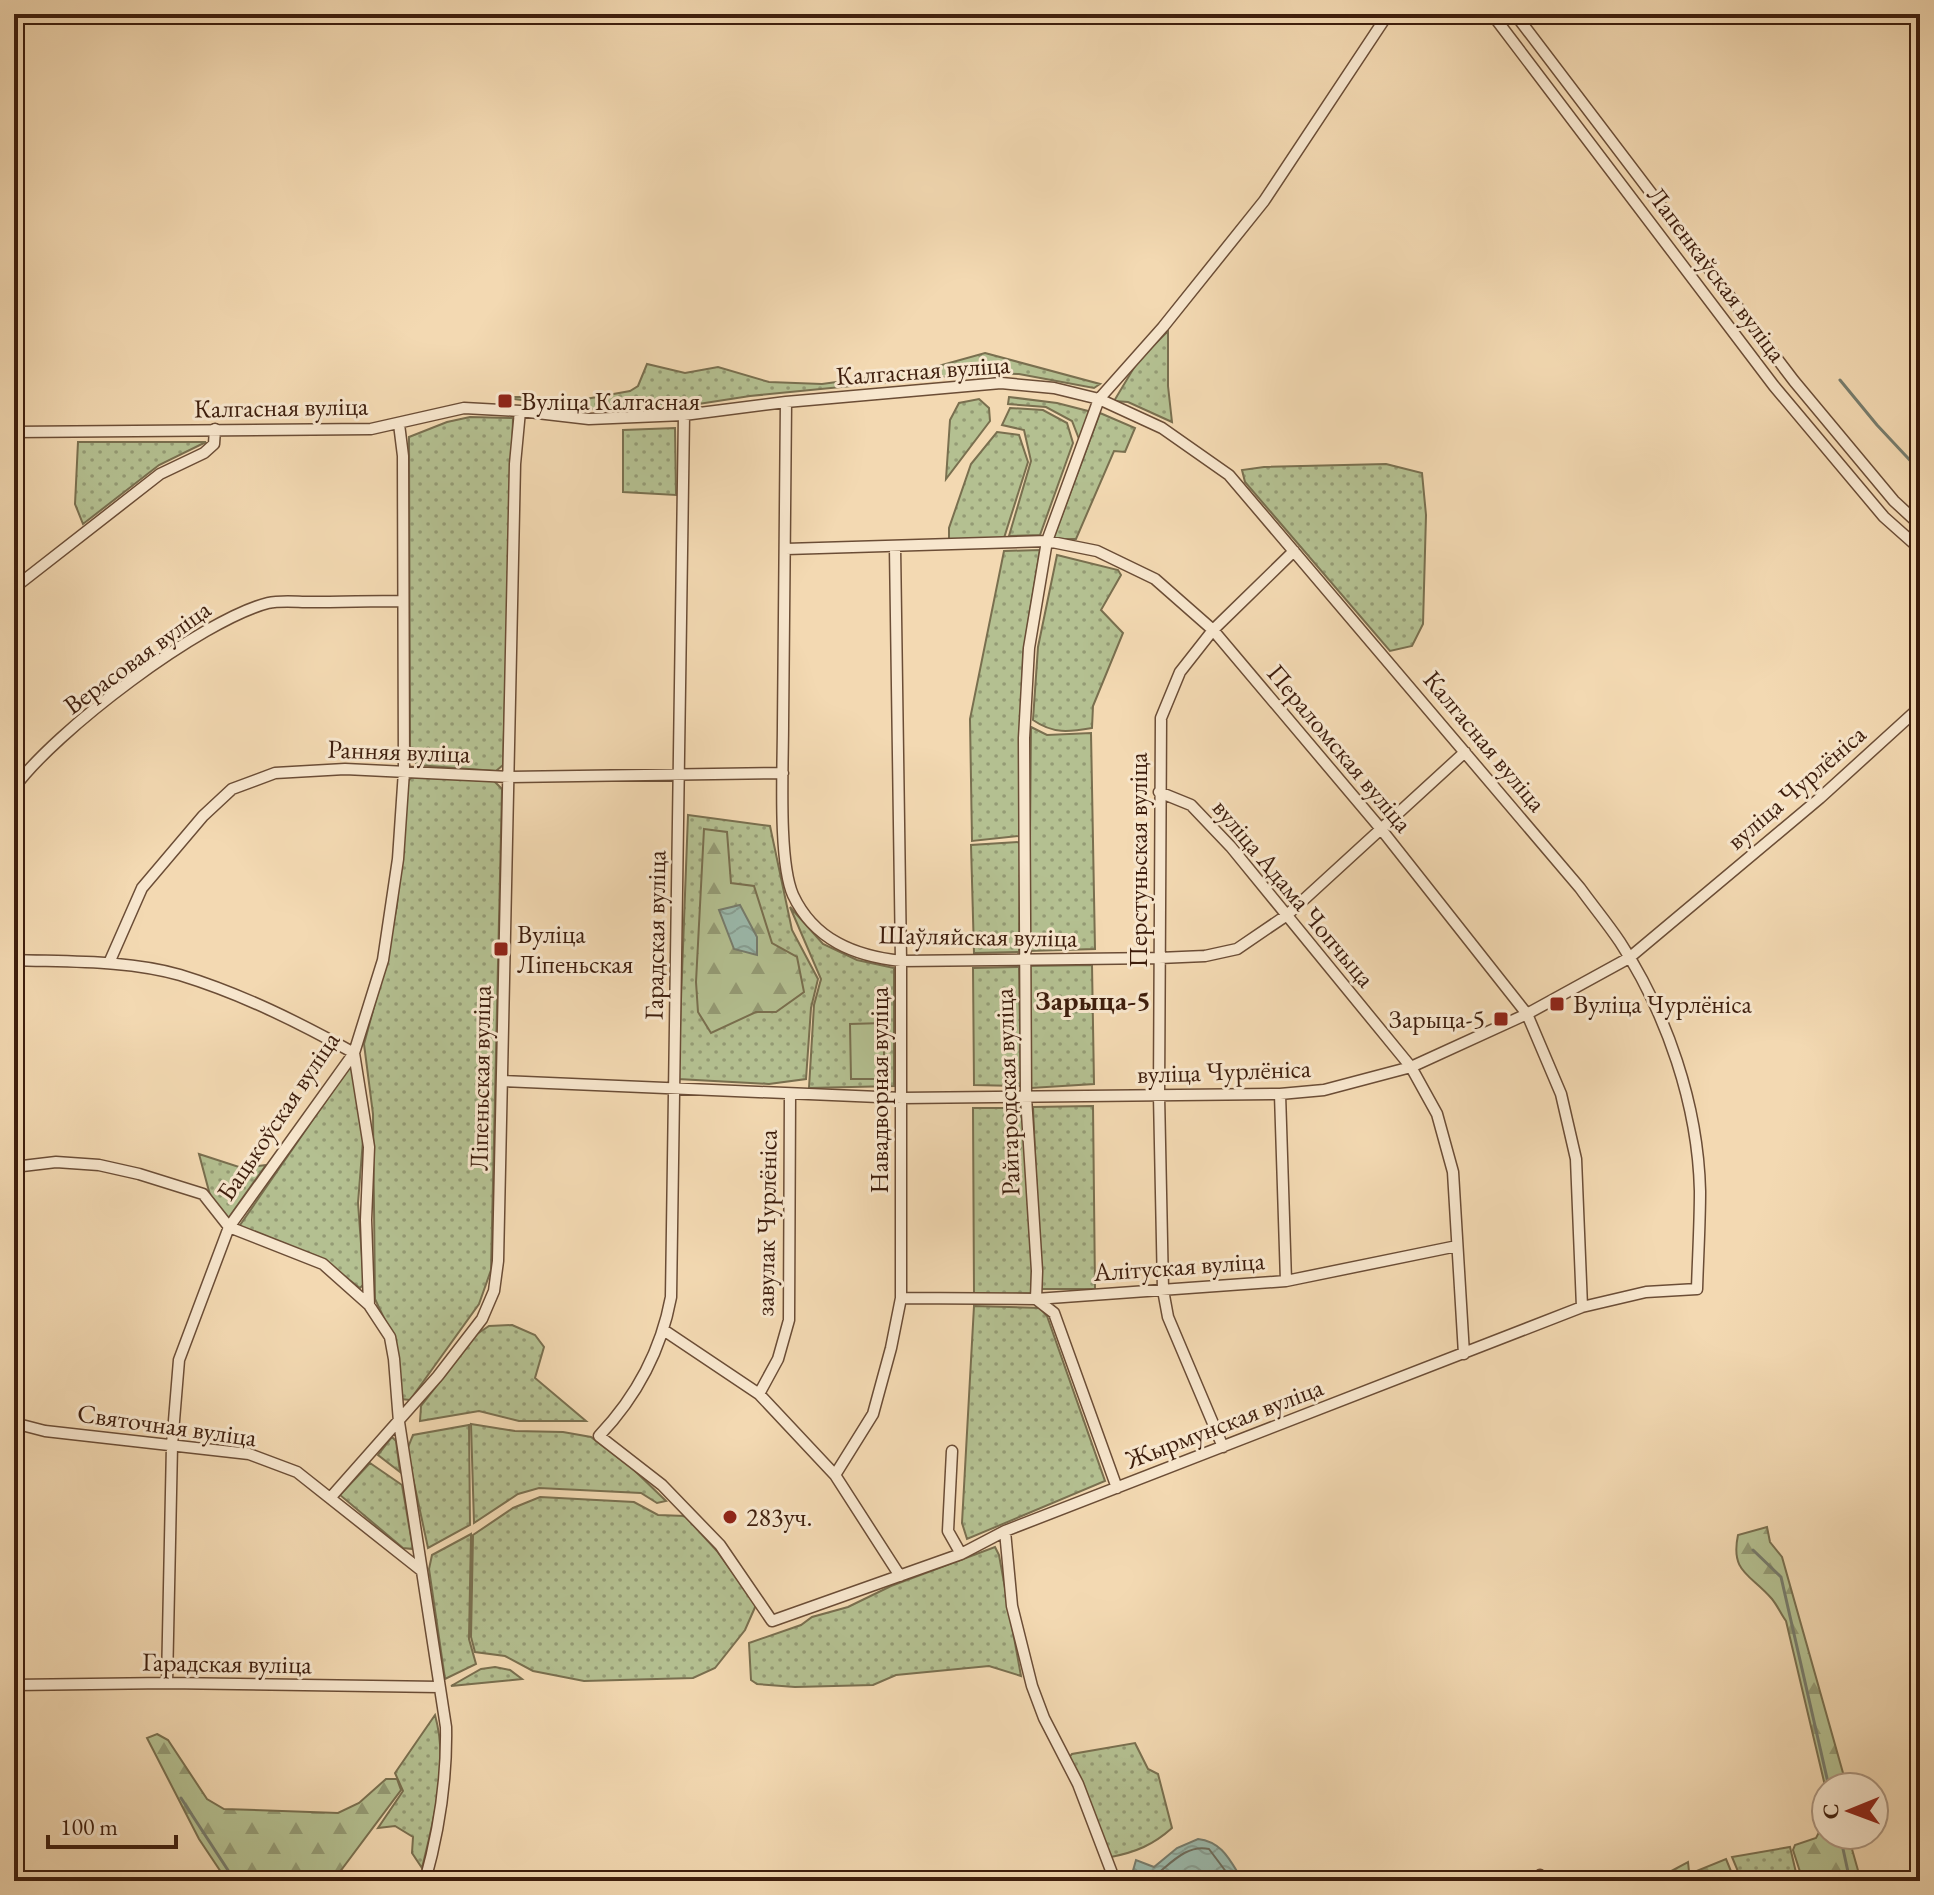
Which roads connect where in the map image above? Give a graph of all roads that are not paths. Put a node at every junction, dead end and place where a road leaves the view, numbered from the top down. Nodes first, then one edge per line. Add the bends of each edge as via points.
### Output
1 (1388, 14) edge
2 (1492, 14) edge
3 (1515, 14) edge
4 (1099, 399) junction
5 (786, 402) junction
6 (520, 411) junction
7 (684, 415) junction
8 (399, 424) junction
9 (215, 429) junction
10 (14, 432) edge
11 (1920, 525) edge
12 (1047, 541) junction
13 (895, 547) junction
14 (786, 549) junction
15 (1920, 549) edge
16 (1294, 551) junction
17 (14, 588) edge
18 (402, 601) junction
19 (1213, 630) junction
20 (1920, 707) edge
21 (1465, 752) junction
22 (404, 771) junction
23 (783, 773) junction
24 (680, 774) junction
25 (510, 777) junction
26 (14, 788) edge
27 (1159, 792) junction
28 (1381, 829) junction
29 (1287, 915) junction
30 (1159, 958) junction
31 (1629, 958) junction
32 (1024, 959) junction
33 (14, 960) edge
34 (901, 961) junction
35 (109, 963) junction
36 (1527, 1014) junction
37 (354, 1053) junction
38 (1411, 1067) junction
39 (502, 1081) junction
40 (673, 1089) junction
41 (790, 1094) junction
42 (1280, 1094) junction
43 (1159, 1095) junction
44 (1026, 1097) junction
45 (902, 1098) junction
46 (14, 1167) edge
47 (229, 1227) junction
48 (1457, 1246) junction
49 (1286, 1281) junction
50 (1697, 1289) joint
51 (1163, 1290) junction
52 (901, 1298) junction
53 (1036, 1299) junction
54 (369, 1305) junction
55 (1582, 1307) junction
56 (665, 1331) junction
57 (1464, 1354) junction
58 (759, 1394) junction
59 (399, 1422) junction
60 (14, 1423) edge
61 (172, 1445) junction
62 (1223, 1447) junction
63 (952, 1451) dead end
64 (835, 1475) junction
65 (1117, 1488) junction
66 (331, 1497) junction
67 (1005, 1531) junction
68 (961, 1554) junction
69 (422, 1571) junction
70 (900, 1576) junction
71 (772, 1621) joint
72 (167, 1683) junction
73 (14, 1685) edge
74 (439, 1687) junction
75 (425, 1881) edge
76 (1115, 1881) edge

1 - 4 street via 1264,201
2 - 15 street, Лапенкаўская вуліца via 1774,386 1884,517
3 - 11 street, Лапенкаўская вуліца via 1794,381
4 - 5 street, Калгасная вуліца via 1001,383
4 - 12 street, Райгародская вуліца
4 - 16 street, Калгасная вуліца via 1162,428 1229,475
5 - 7 street, Калгасная вуліца
5 - 14 street, Шаўляйская вуліца
6 - 7 street, Калгасная вуліца via 589,419
6 - 8 street, Калгасная вуліца via 464,408
6 - 25 street, Ліпеньская вуліца
7 - 24 street, Гарадская вуліца
8 - 9 street, Калгасная вуліца via 371,429
8 - 18 street, Бацькоўская вуліца
9 - 10 street, Калгасная вуліца
9 - 17 street via 214,444 204,453 160,474
12 - 13 street, Пераломская вуліца
12 - 19 street, Пераломская вуліца via 1097,551 1155,579
12 - 32 street, Райгародская вуліца via 1029,648 1024,738
13 - 14 street, Пераломская вуліца
13 - 34 street, Навадворная вуліца
14 - 23 street, Шаўляйская вуліца
16 - 19 street, Перстуньская вуліца
16 - 21 street, Калгасная вуліца
18 - 22 street, Бацькоўская вуліца
18 - 26 street, Верасовая вуліца via 270,602 229,617 90,714
19 - 27 street, Перстуньская вуліца via 1180,672 1161,718
19 - 28 street, Пераломская вуліца
20 - 31 street, вуліца Чурлёніса
21 - 28 street, Шаўляйская вуліца
21 - 31 street, Калгасная вуліца via 1580,888
22 - 25 street, Ранняя вуліца
22 - 35 street, Ранняя вуліца via 275,773 232,789 142,888
22 - 37 street, Бацькоўская вуліца via 383,960
23 - 24 street, Ранняя вуліца
23 - 34 street, Шаўляйская вуліца via 786,874 803,913 843,948
24 - 25 street, Ранняя вуліца
24 - 40 street, Гарадская вуліца
25 - 39 street, Ліпеньская вуліца
27 - 29 street, вуліца Адама Чопчыца via 1191,805
27 - 30 street, Перстуньская вуліца
28 - 29 street, Шаўляйская вуліца
28 - 36 street, Пераломская вуліца
29 - 30 street, Шаўляйская вуліца via 1237,949
29 - 38 street, вуліца Адама Чопчыца
30 - 32 street, Шаўляйская вуліца
30 - 43 street, Перстуньская вуліца
31 - 36 street, вуліца Чурлёніса
31 - 50 street, Калгасная вуліца via 1655,1004 1682,1079 1694,1133 1700,1189
32 - 34 street, Шаўляйская вуліца
32 - 44 street, Райгародская вуліца
33 - 35 street
34 - 45 street, Навадворная вуліца
35 - 37 street via 178,975 251,1001
36 - 38 street, вуліца Чурлёніса
36 - 55 street, Пераломская вуліца via 1561,1094 1576,1159
37 - 47 street, Бацькоўская вуліца
37 - 54 street via 369,1147
38 - 42 street, вуліца Чурлёніса via 1324,1090
38 - 48 street, вуліца Адама Чопчыца via 1437,1114 1453,1172
39 - 40 street, вуліца Чурлёніса
39 - 59 street, Ліпеньская вуліца via 494,1291 482,1319
40 - 41 street, вуліца Чурлёніса
40 - 56 street, Гарадская вуліца via 672,1276
41 - 45 street, вуліца Чурлёніса
41 - 58 street, завулак Чурлёніса via 789,1320 778,1359
42 - 43 street, вуліца Чурлёніса
42 - 49 street
43 - 44 street, вуліца Чурлёніса
43 - 51 street, Перстуньская вуліца
44 - 45 street, вуліца Чурлёніса
44 - 53 street, Райгародская вуліца
45 - 52 street, Навадворная вуліца
46 - 47 street via 56,1162 139,1174 203,1194
47 - 54 street via 323,1264
47 - 61 street, Бацькоўская вуліца via 179,1360
48 - 49 street, Алітуская вуліца
48 - 57 street, вуліца Адама Чопчыца
49 - 51 street, Алітуская вуліца
50 - 55 street, Жырмунская вуліца via 1646,1292
51 - 53 street, Алітуская вуліца
51 - 62 street, Перстуньская вуліца via 1168,1317
52 - 53 street, Алітуская вуліца
52 - 64 street, Навадворная вуліца via 873,1414
53 - 65 street via 1054,1313
54 - 59 street via 390,1337
55 - 57 street, Жырмунская вуліца
56 - 58 street
56 - 71 street, Гарадская вуліца via 624,1409 599,1436 662,1485 720,1545
57 - 62 street, Жырмунская вуліца
58 - 64 street
59 - 66 street, Ліпеньская вуліца
59 - 69 street
60 - 61 street, Святочная вуліца
61 - 66 street, Святочная вуліца via 249,1454 297,1472
61 - 72 street, Бацькоўская вуліца
62 - 65 street, Жырмунская вуліца
63 - 68 street via 948,1531
64 - 70 street
65 - 67 street, Жырмунская вуліца
66 - 69 street, Святочная вуліца
67 - 68 street, Жырмунская вуліца
67 - 76 street via 1012,1606 1032,1686
68 - 70 street, Жырмунская вуліца
69 - 74 street
70 - 71 street, Жырмунская вуліца
72 - 73 street, Гарадская вуліца
72 - 74 street, Гарадская вуліца
74 - 75 street via 447,1769

